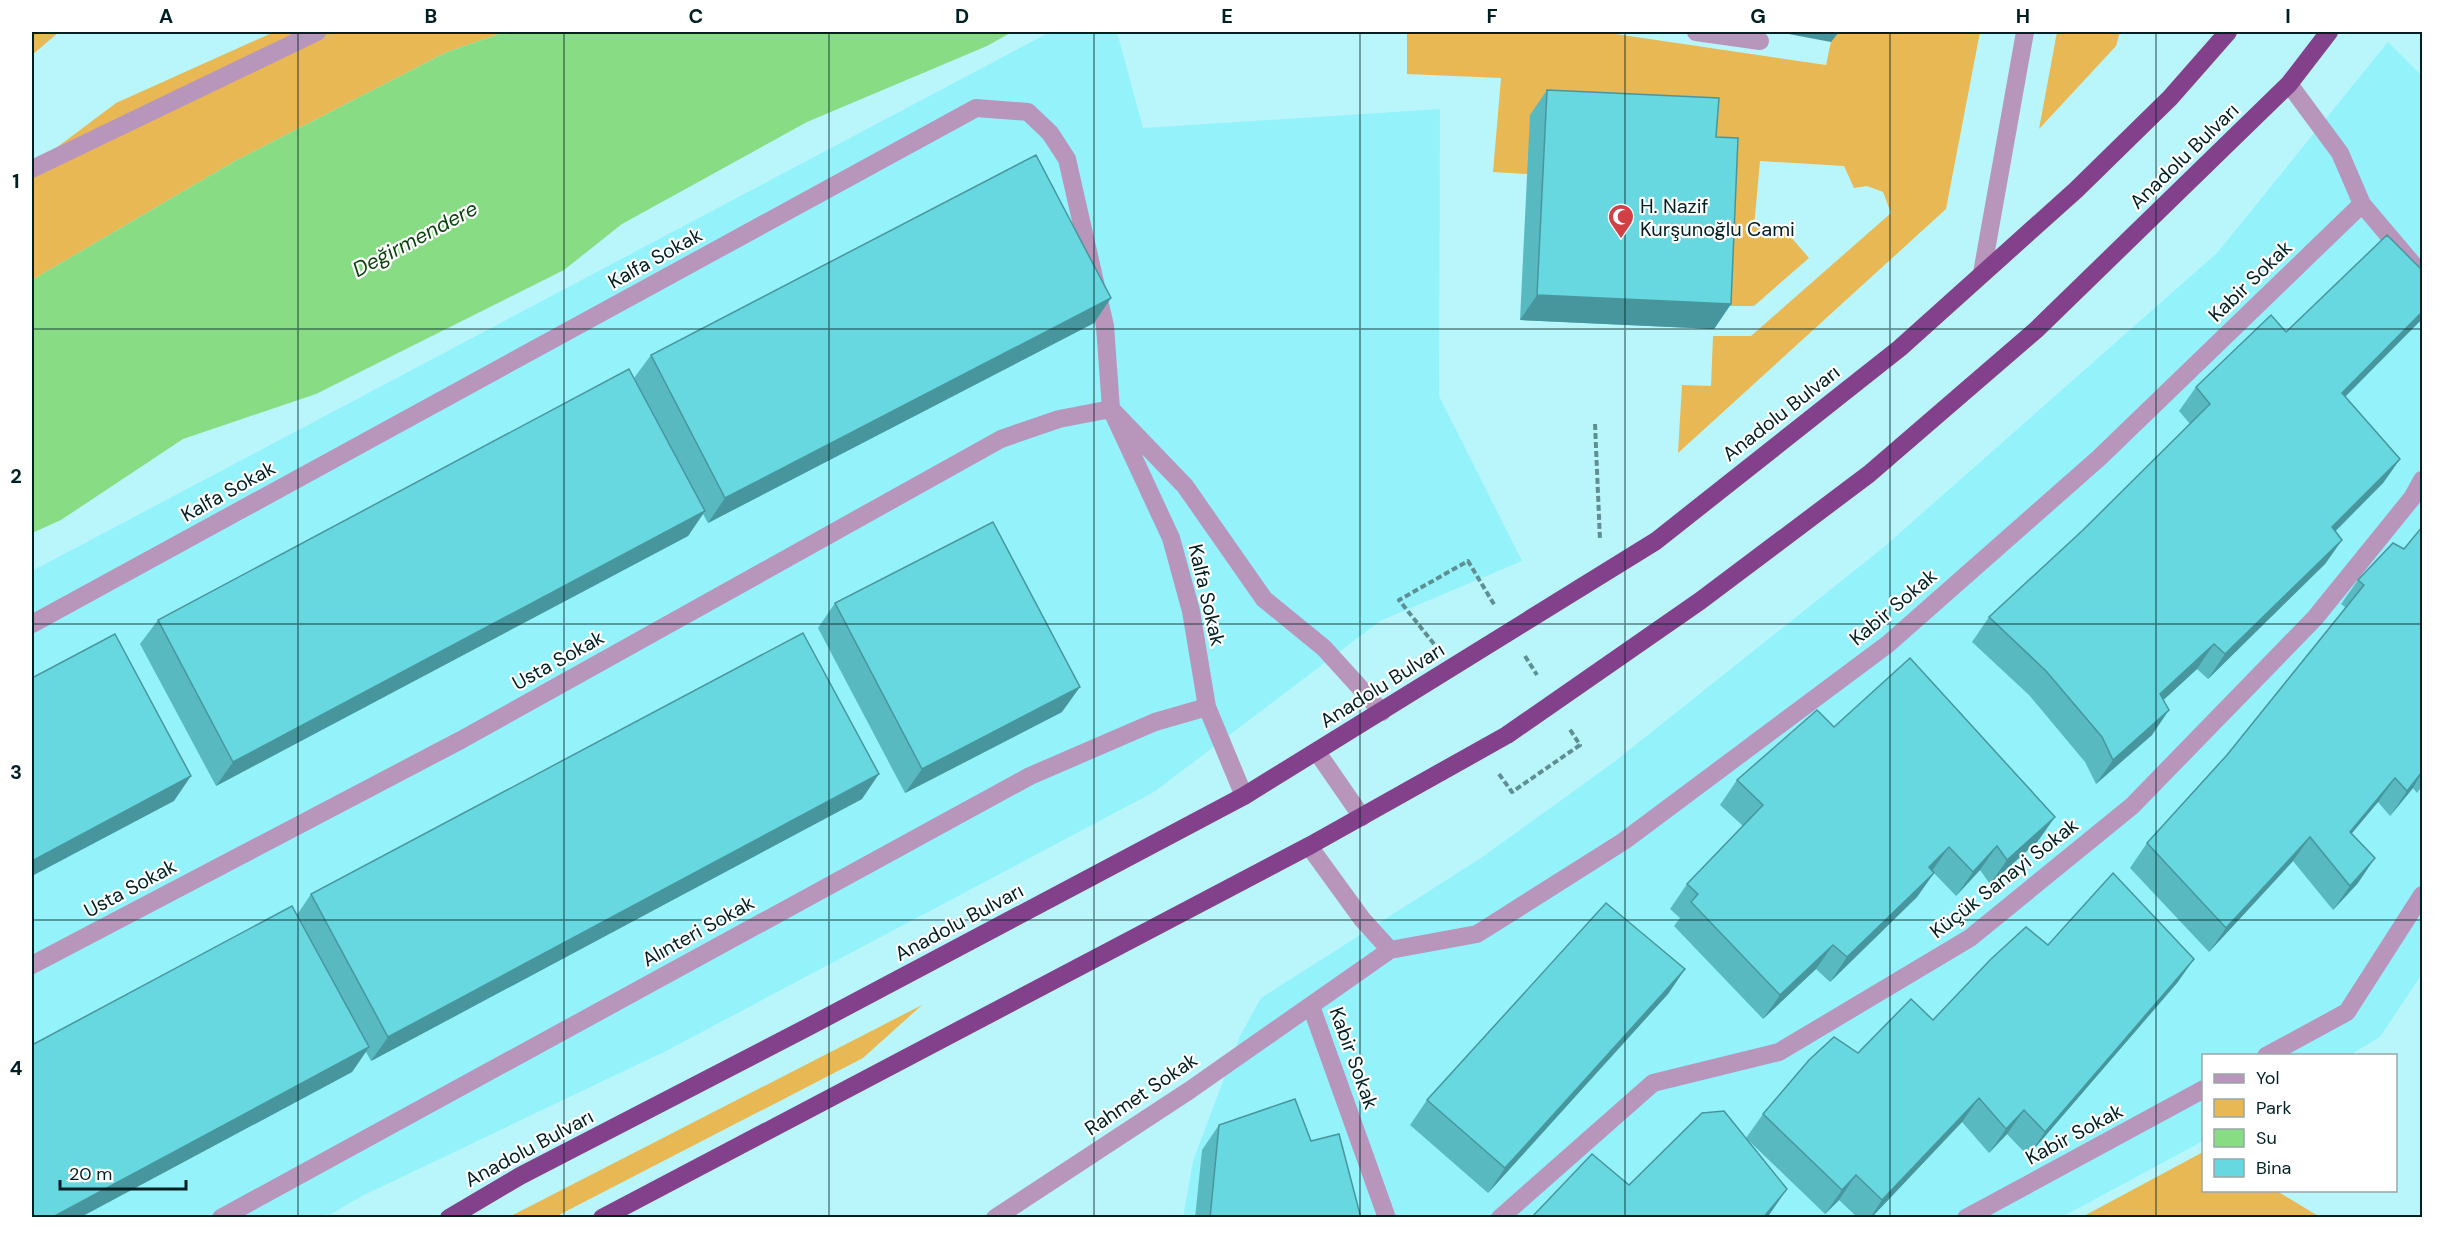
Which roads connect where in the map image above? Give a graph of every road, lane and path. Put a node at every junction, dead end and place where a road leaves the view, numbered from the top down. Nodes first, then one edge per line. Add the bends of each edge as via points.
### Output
1 (317, 32) edge
2 (1696, 32) edge
3 (2025, 32) edge
4 (2228, 32) edge
5 (2329, 32) edge
6 (1760, 41) dead end
7 (2289, 84) junction
8 (32, 169) edge
9 (2362, 204) junction
10 (1982, 273) junction
11 (2422, 275) edge
12 (1111, 409) junction
13 (1595, 424) dead end
14 (2422, 480) edge
15 (1467, 561) dead end
16 (1602, 574) junction
17 (32, 624) edge
18 (1453, 668) junction
19 (1208, 707) junction
20 (1382, 712) junction
21 (1580, 745) dead end
22 (1317, 752) junction
23 (1512, 792) dead end
24 (1245, 796) junction
25 (1362, 817) junction
26 (1309, 846) junction
27 (2422, 895) edge
28 (1390, 950) junction
29 (32, 965) edge
30 (1311, 1006) junction
31 (2270, 1054) edge
32 (2202, 1090) edge
33 (221, 1218) edge
34 (449, 1218) edge
35 (602, 1218) edge
36 (995, 1218) edge
37 (1388, 1218) edge
38 (1500, 1218) edge
39 (1966, 1218) edge

1 - 8 street
2 - 6 street
3 - 10 street
4 - 10 highway, Anadolu Bulvarı via 2170,98 2076,190
5 - 7 highway, Anadolu Bulvarı
7 - 9 street via 2340,153
7 - 25 highway, Anadolu Bulvarı via 2036,330 1869,474 1700,601 1507,735
9 - 11 street
9 - 28 street, Kabir Sokak via 2099,458 1888,644 1624,842 1477,934
10 - 16 highway, Anadolu Bulvarı via 1881,363 1656,541
12 - 17 street, Kalfa Sokak via 1105,326 1067,159 1050,133 1028,112 976,108
12 - 19 street, Kalfa Sokak via 1171,538 1191,611
12 - 20 street, Kalfa Sokak via 1185,486 1264,599 1324,648
12 - 29 street, Usta Sokak via 1059,419 1001,439 461,740
13 - 16 path
14 - 38 street, Küçük Sanayi Sokak via 2412,498 2315,618 2132,806 1979,930 1779,1052 1653,1083
15 - 18 path via 1399,600
16 - 18 highway, Anadolu Bulvarı
18 - 20 highway, Anadolu Bulvarı
19 - 24 street, Kalfa Sokak
19 - 33 street, Alınteri Sokak via 1155,722 1030,776
20 - 22 highway, Anadolu Bulvarı
21 - 23 path
22 - 24 highway, Anadolu Bulvarı
22 - 25 street
24 - 34 highway, Anadolu Bulvarı via 520,1176
25 - 26 highway, Anadolu Bulvarı
26 - 28 street via 1362,919
26 - 35 highway, Anadolu Bulvarı
27 - 31 street via 2347,1012
28 - 30 street, Kabir Sokak
30 - 36 street, Rahmet Sokak
30 - 37 street, Kabir Sokak
32 - 39 street, Kabir Sokak

